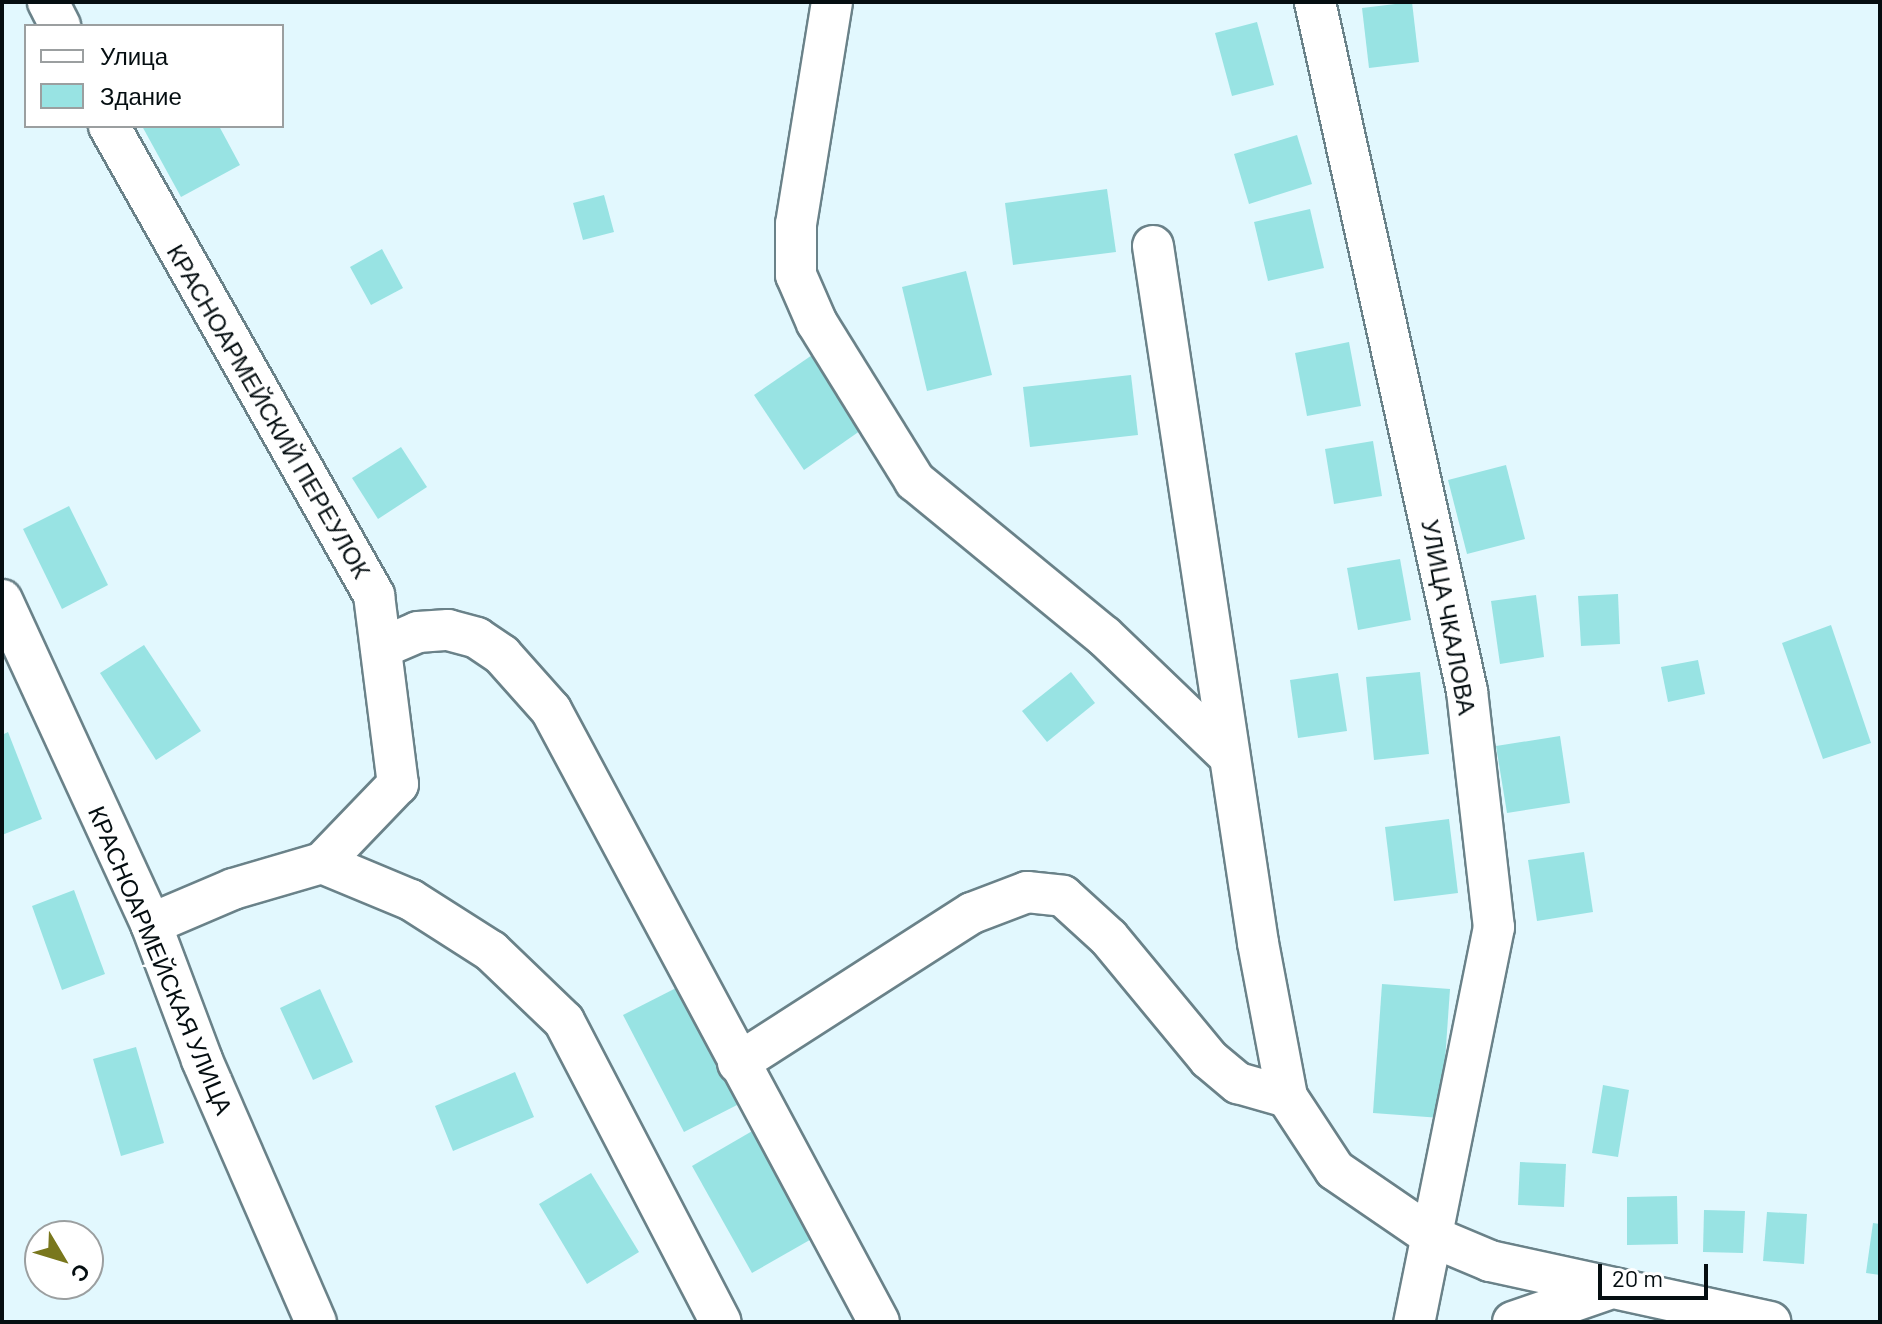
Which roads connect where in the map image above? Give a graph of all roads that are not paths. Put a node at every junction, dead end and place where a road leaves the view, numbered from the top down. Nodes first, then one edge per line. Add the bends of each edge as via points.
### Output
1 (48, 2) edge
2 (832, 2) edge
3 (1315, 2) edge
4 (59, 24) edge
5 (110, 128) edge
6 (1153, 246) dead end
7 (2, 600) edge
8 (381, 648) junction
9 (1229, 756) junction
10 (322, 863) junction
11 (151, 924) junction
12 (738, 1063) junction
13 (1287, 1097) junction
14 (1433, 1237) junction
15 (1606, 1290) junction
16 (316, 1322) edge
17 (721, 1322) edge
18 (879, 1322) edge
19 (1414, 1322) edge
20 (1513, 1322) edge
21 (1770, 1322) edge

1 - 4 street
2 - 9 street via 796,224 796,275 817,323 915,481 1104,636
3 - 14 street, УЛИЦА ЧКАЛОВА via 1467,691 1494,927
5 - 8 street, КРАСНОАРМЕЙСКИЙ ПЕРЕУЛОК via 374,595
6 - 9 street
7 - 11 street, КРАСНОАРМЕЙСКАЯ УЛИЦА
8 - 10 street, КРАСНОАРМЕЙСКИЙ ПЕРЕУЛОК via 398,784
8 - 12 street via 418,632 448,630 477,638 502,655 551,710
9 - 13 street
10 - 11 street via 233,889
10 - 17 street via 411,900 491,951 564,1021
11 - 16 street, КРАСНОАРМЕЙСКАЯ УЛИЦА via 202,1060
12 - 13 street via 972,913 1027,892 1063,896 1109,938 1209,1059 1238,1083
12 - 18 street
13 - 14 street via 1335,1170
14 - 15 street via 1490,1261
14 - 19 street, УЛИЦА ЧКАЛОВА
15 - 20 street
15 - 21 street

